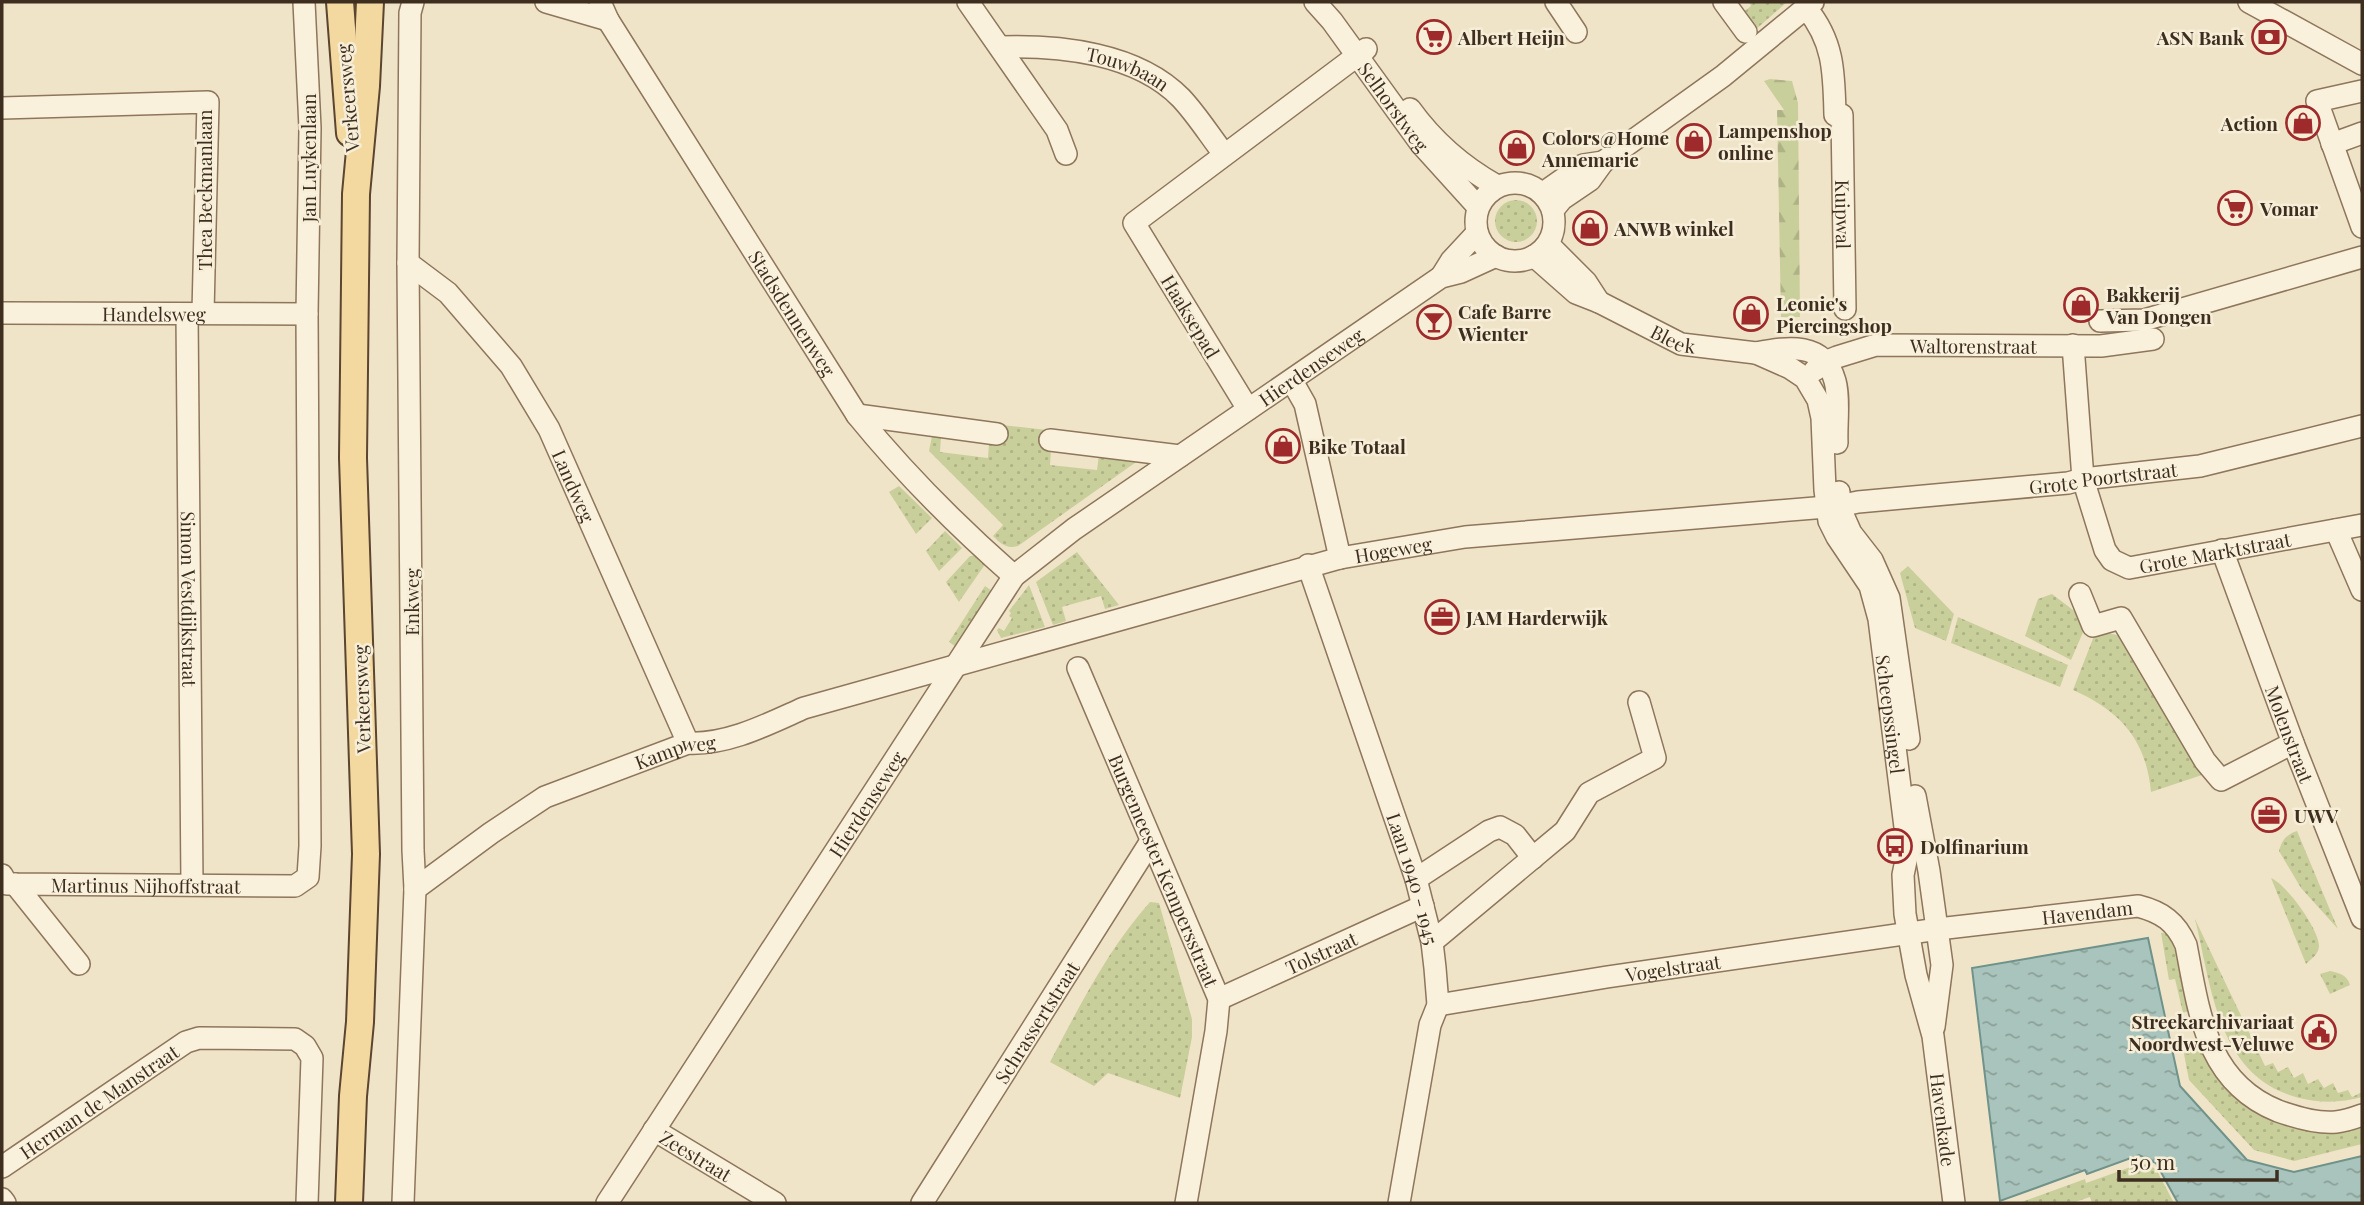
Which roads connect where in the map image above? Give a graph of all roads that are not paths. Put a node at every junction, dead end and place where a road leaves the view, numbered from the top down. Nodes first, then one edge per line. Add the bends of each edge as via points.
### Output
1 (304, 2) edge
2 (340, 2) edge
3 (370, 2) edge
4 (413, 2) edge
5 (546, 2) edge
6 (968, 2) edge
7 (1315, 2) edge
8 (1333, 2) edge
9 (1556, 2) edge
10 (1724, 2) edge
11 (2249, 2) edge
12 (1810, 5) edge
13 (604, 11) edge
14 (1576, 32) dead end
15 (1746, 32) dead end
16 (1000, 47) junction
17 (1361, 53) junction
18 (2362, 64) edge
19 (2362, 91) edge
20 (2, 108) edge
21 (2362, 132) edge
22 (2332, 144) junction
23 (1066, 154) dead end
24 (1224, 154) junction
25 (1497, 186) junction
26 (356, 194) junction
27 (1548, 202) junction
28 (1478, 207) junction
29 (2362, 227) edge
30 (1477, 233) junction
31 (1541, 250) junction
32 (1496, 256) junction
33 (2362, 257) edge
34 (408, 263) junction
35 (1441, 277) junction
36 (1845, 309) dead end
37 (2, 313) edge
38 (195, 314) junction
39 (307, 314) junction
40 (2100, 321) dead end
41 (2153, 339) dead end
42 (2073, 345) junction
43 (1756, 353) junction
44 (1825, 362) junction
45 (1805, 378) junction
46 (1292, 381) junction
47 (1248, 409) junction
48 (857, 415) junction
49 (2362, 426) edge
50 (997, 434) dead end
51 (1049, 440) dead end
52 (1180, 456) junction
53 (2083, 480) junction
54 (1833, 506) junction
55 (2362, 525) edge
56 (2336, 530) junction
57 (2222, 550) junction
58 (1340, 558) junction
59 (1308, 565) junction
60 (1014, 576) junction
61 (2362, 590) edge
62 (2080, 594) dead end
63 (958, 664) junction
64 (1079, 668) dead end
65 (1639, 702) dead end
66 (688, 743) junction
67 (2293, 743) junction
68 (1151, 841) junction
69 (1533, 858) junction
70 (1416, 879) junction
71 (8, 880) edge
72 (192, 885) junction
73 (415, 889) junction
74 (1423, 906) junction
75 (2362, 918) edge
76 (1938, 929) junction
77 (1909, 935) junction
78 (1432, 942) junction
79 (79, 964) dead end
80 (1219, 999) junction
81 (1438, 1005) junction
82 (1933, 1036) junction
83 (2362, 1115) edge
84 (654, 1130) junction
85 (2, 1167) edge
86 (307, 1203) edge
87 (349, 1203) edge
88 (403, 1203) edge
89 (607, 1203) edge
90 (775, 1203) edge
91 (922, 1203) edge
92 (1186, 1203) edge
93 (1399, 1203) edge
94 (1954, 1203) edge

1 - 39 street, Jan Luykenlaan via 310,128
2 - 26 main road, Verkeersweg
3 - 26 main road, Verkeersweg
4 - 34 street, Enkweg
5 - 13 street, Stadsdennenweg
6 - 16 street
7 - 17 street, Selhorstweg
8 - 17 street, Selhorstweg
9 - 14 street
10 - 15 street
11 - 18 street
12 - 27 street via 1723,76 1603,162 1583,165
12 - 36 street, Kuipwal via 1831,53 1835,115 1842,116
13 - 48 street, Stadsdennenweg
16 - 23 street via 1057,130
16 - 24 street, Touwbaan via 1049,46 1089,52 1155,77 1181,99
17 - 24 street
17 - 25 street, Selhorstweg via 1451,155
17 - 28 street, Selhorstweg via 1421,144
19 - 22 street via 2317,101
20 - 38 street, Thea Beckmanlaan via 208,102
21 - 22 street
22 - 29 street
24 - 47 street, Haaksepad via 1134,222
25 - 27 street via 1521,182 1533,186
25 - 28 street
26 - 87 main road, Verkeersweg via 352,458 366,854
27 - 31 street via 1554,231
28 - 30 street
30 - 32 street
30 - 35 street, Hierdenseweg
31 - 32 street via 1515,261
31 - 43 street, Bleek via 1576,293 1681,345
32 - 35 street, Hierdenseweg
33 - 40 street via 2144,320
34 - 66 street, Landweg via 448,293 511,366 549,429
34 - 73 street, Enkweg
35 - 46 street, Hierdenseweg
37 - 38 street, Handelsweg
38 - 39 street, Handelsweg
38 - 72 street, Simon Vestdijkstraat
39 - 72 street, Martinus Nijhoffstraat via 307,877 295,886
41 - 42 street, Waltorenstraat
42 - 44 street, Waltorenstraat via 1876,345
42 - 53 street, Grote Marktstraat
43 - 44 street, Bleek via 1793,347
43 - 45 street, Bleek
44 - 45 street, Waltorenstraat
44 - 54 street via 1837,391
45 - 54 street via 1822,418
46 - 47 street, Hierdenseweg
46 - 58 street via 1305,404
47 - 52 street, Hierdenseweg
48 - 50 street
48 - 60 street, Stadsdennenweg via 902,470
49 - 53 street, Grote Poortstraat via 2200,466
51 - 52 street
52 - 60 street, Hierdenseweg
53 - 54 street, Grote Poortstraat
53 - 57 street, Grote Marktstraat via 2105,550 2129,568
54 - 58 street, Hogeweg via 1465,537
54 - 76 street, Scheepssingel via 1872,560 1889,598 1918,820
54 - 77 street, Scheepssingel via 1829,521 1870,586 1878,610 1908,851 1903,875
55 - 56 street, Grote Marktstraat
56 - 57 street, Grote Marktstraat
56 - 61 street
57 - 67 street, Molenstraat
58 - 59 street, Hogeweg
59 - 63 street, Hogeweg
59 - 70 street, Laan 1940 - 1945
60 - 63 street, Hierdenseweg
62 - 67 street via 2092,626 2121,618 2205,761 2221,780
63 - 66 street, Kampweg via 804,708 708,744
63 - 84 street, Hierdenseweg
64 - 68 street, Burgemeester Kempersstraat
65 - 69 street via 1655,758 1589,793 1565,831
66 - 73 street, Kampweg via 545,797
67 - 75 street, Molenstraat
68 - 80 street, Burgemeester Kempersstraat
68 - 91 street, Schrassertstraat
69 - 70 street via 1516,835 1500,827
69 - 78 street
70 - 74 street, Laan 1940 - 1945
71 - 72 street, Martinus Nijhoffstraat
71 - 79 street
73 - 88 street, Enkweg
74 - 78 street, Laan 1940 - 1945
74 - 80 street, Tolstraat
76 - 77 street, Havendam
76 - 82 street, Havenkade via 1942,965
76 - 83 street, Havendam via 2138,906 2158,911 2180,931 2186,945 2205,1033 2223,1069 2256,1102 2294,1117 2335,1123
77 - 81 street, Vogelstraat
77 - 82 street, Havenkade
78 - 81 street, Laan 1940 - 1945
80 - 92 street, Burgemeester Kempersstraat
81 - 93 street, Laan 1940 - 1945 via 1430,1025
82 - 94 street, Havenkade
84 - 89 street, Hierdenseweg
84 - 90 street, Zeestraat
85 - 86 street, Herman de Manstraat via 186,1042 199,1038 295,1039 306,1046 312,1058

